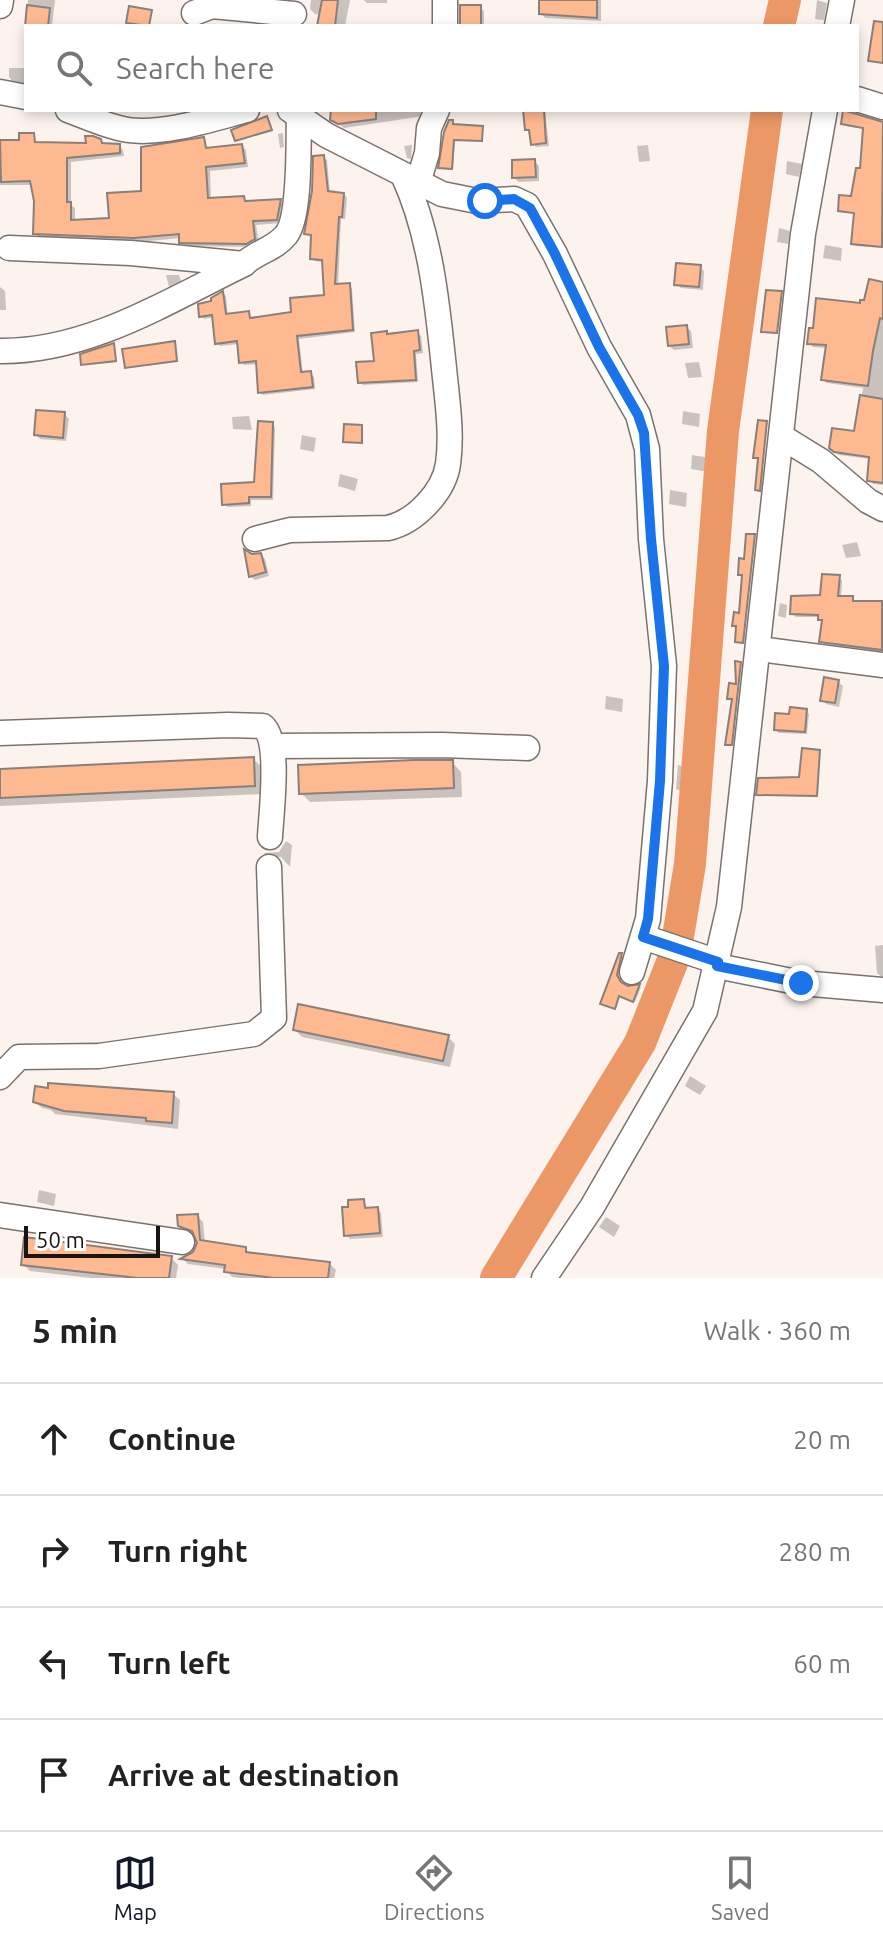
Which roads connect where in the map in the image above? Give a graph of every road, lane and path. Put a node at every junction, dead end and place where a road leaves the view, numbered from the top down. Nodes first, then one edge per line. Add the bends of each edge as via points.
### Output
1 (445, 0) edge
2 (842, 0) edge
3 (194, 13) dead end
4 (294, 13) edge
5 (445, 24) edge
6 (837, 24) edge
7 (0, 92) edge
8 (24, 97) edge
9 (859, 100) edge
10 (883, 107) edge
11 (74, 112) edge
12 (239, 112) edge
13 (294, 112) edge
14 (436, 112) edge
15 (825, 112) edge
16 (410, 179) junction
17 (9, 248) dead end
18 (244, 264) junction
19 (0, 351) edge
20 (782, 437) junction
21 (883, 509) edge
22 (255, 539) dead end
23 (759, 649) junction
24 (883, 665) edge
25 (0, 733) edge
26 (273, 746) junction
27 (527, 748) dead end
28 (270, 837) dead end
29 (269, 867) dead end
30 (651, 940) junction
31 (718, 964) junction
32 (632, 972) dead end
33 (883, 990) edge
34 (0, 1077) edge
35 (0, 1215) edge
36 (182, 1242) dead end
37 (544, 1278) edge

1 - 5 street
2 - 6 street
3 - 4 street via 212,6
7 - 8 street
9 - 10 street
11 - 12 street via 147,131
13 - 16 street
13 - 18 street via 296,193 288,233
14 - 16 street via 427,153
15 - 20 street via 803,234
16 - 22 street via 437,306 449,420 448,466 442,482 403,525 290,530
16 - 30 street via 469,200 514,199 527,205 644,433 664,666
17 - 18 street
18 - 19 street via 158,308 83,338
20 - 21 street
20 - 23 street
23 - 24 street
23 - 31 street
25 - 26 street via 253,724 268,730
26 - 27 street
26 - 28 street
29 - 34 street via 274,1018 254,1034 99,1056 19,1057
30 - 31 street
30 - 32 street
31 - 33 street via 801,983
31 - 37 street via 705,1011 683,1051
35 - 36 street

